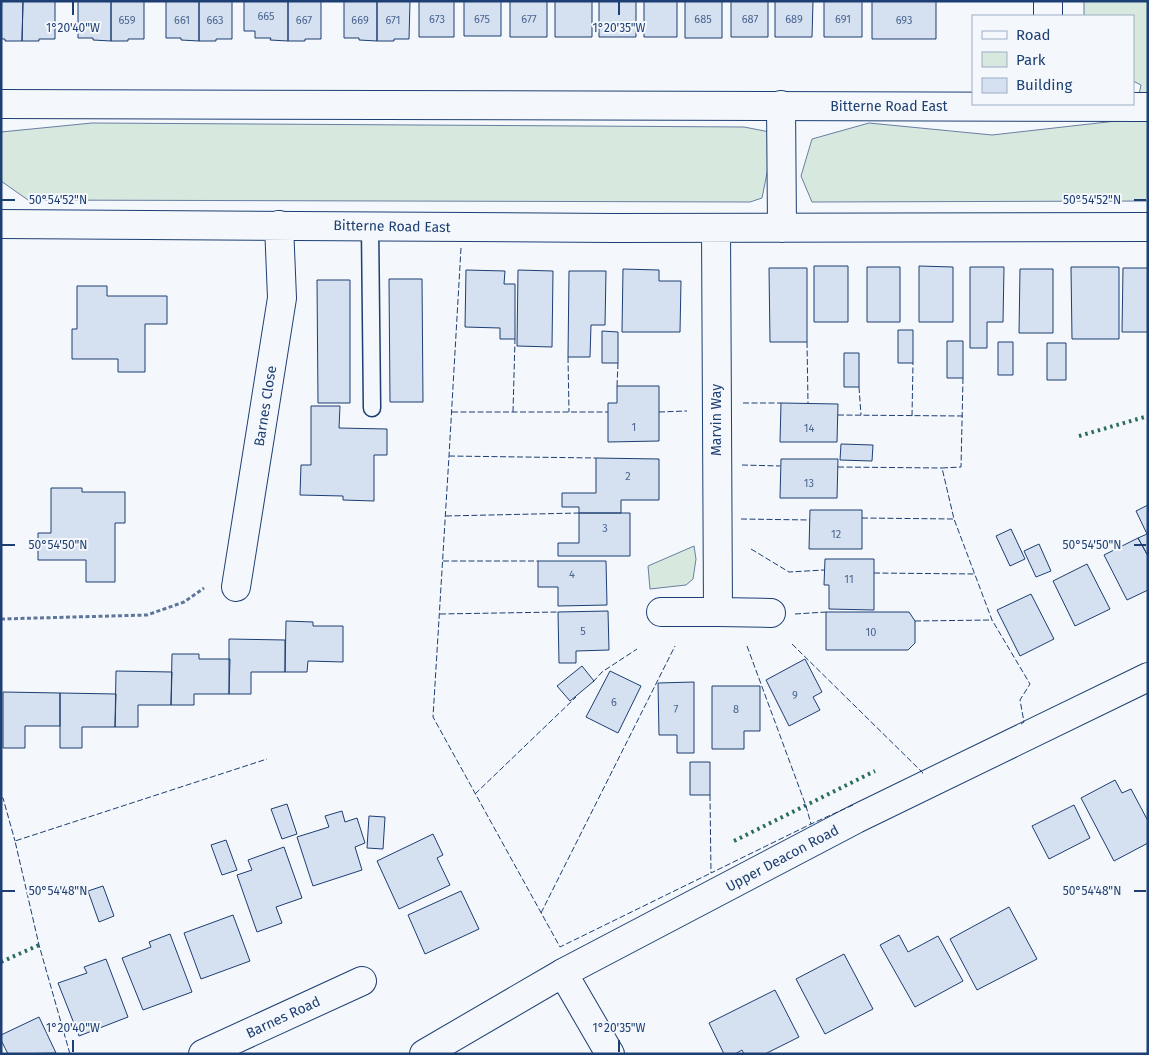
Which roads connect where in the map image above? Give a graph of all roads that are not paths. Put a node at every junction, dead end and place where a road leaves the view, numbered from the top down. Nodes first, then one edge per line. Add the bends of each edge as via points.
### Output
1 (1048, 1) edge
2 (1048, 15) edge
3 (1, 104) edge
4 (780, 105) junction
5 (1051, 106) edge
6 (1148, 107) edge
7 (1, 224) edge
8 (279, 225) junction
9 (370, 226) junction
10 (1148, 227) edge
11 (716, 228) junction
12 (782, 228) junction
13 (372, 408) dead end
14 (238, 575) road end
15 (661, 612) dead end
16 (718, 612) junction
17 (771, 613) dead end
18 (1148, 678) edge
19 (563, 974) junction
20 (362, 981) dead end
21 (203, 1054) edge
22 (424, 1054) edge
23 (610, 1054) edge

1 - 2 street
3 - 4 street, Bitterne Road East
4 - 5 street, Bitterne Road East
4 - 12 street
5 - 6 street, Bitterne Road East
7 - 8 street, Bitterne Road East
8 - 9 street, Bitterne Road East
8 - 14 street, Barnes Close via 282,298
9 - 11 street, Bitterne Road East
9 - 13 lane
10 - 12 street, Bitterne Road East
11 - 12 street, Bitterne Road East
11 - 16 street, Marvin Way
15 - 16 street
16 - 17 street
18 - 19 street, Upper Deacon Road via 856,819
19 - 22 street, Upper Deacon Road
19 - 23 street
20 - 21 street, Barnes Road

